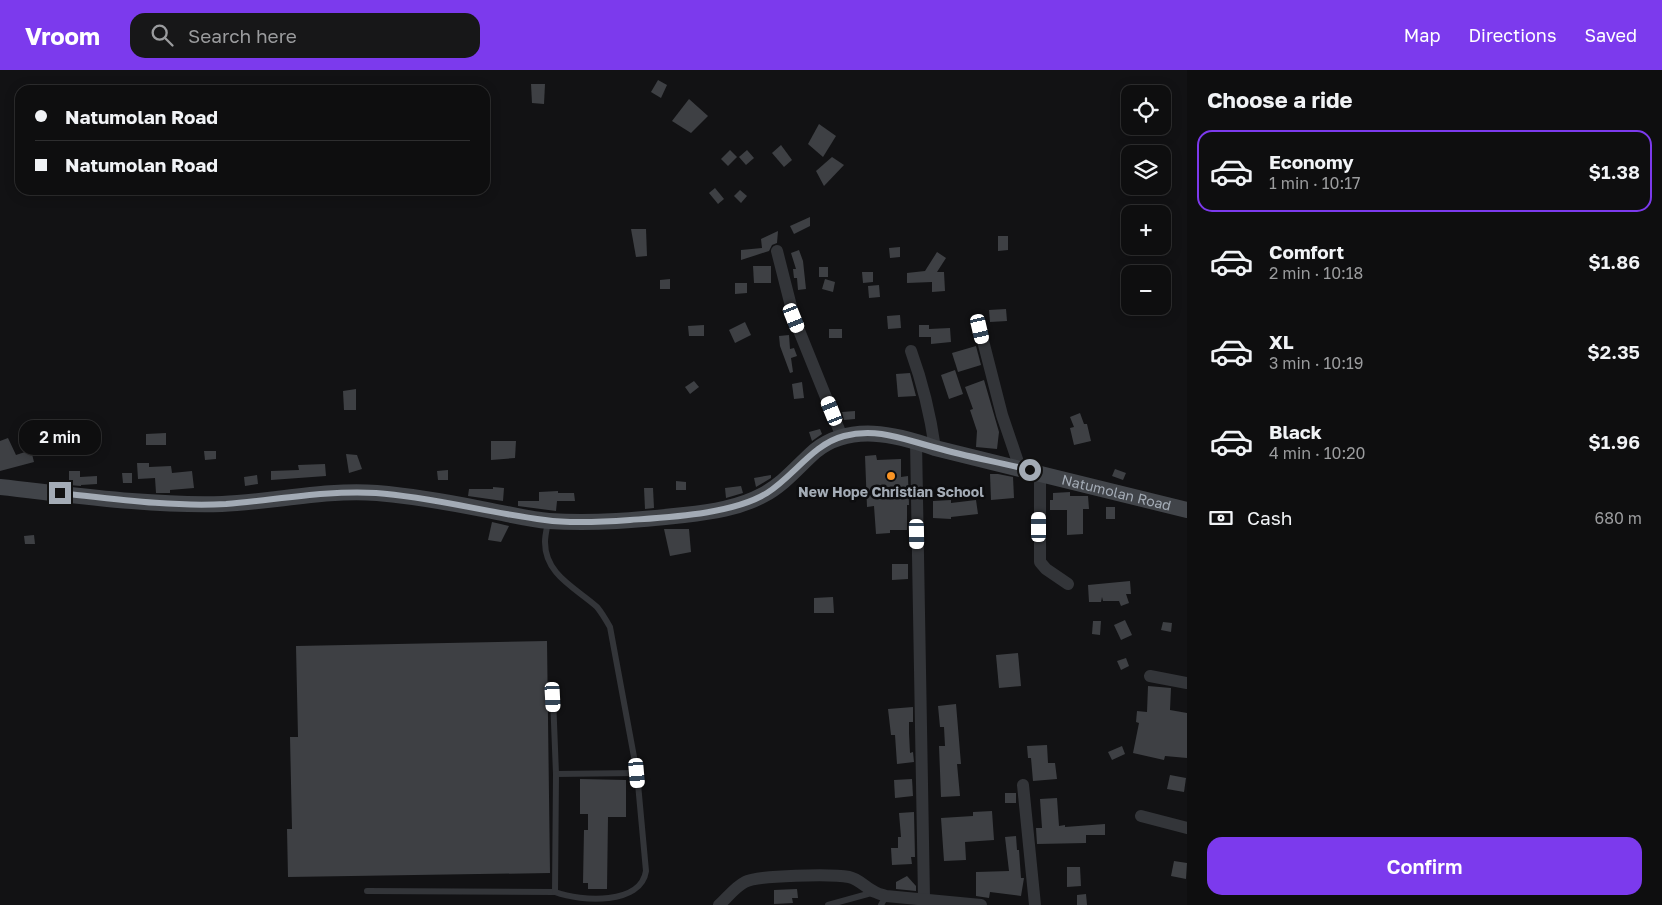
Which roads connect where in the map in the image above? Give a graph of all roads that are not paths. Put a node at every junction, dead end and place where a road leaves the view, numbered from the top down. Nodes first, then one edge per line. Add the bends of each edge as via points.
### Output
1 (777, 251) dead end
2 (980, 329) dead end
3 (911, 351) dead end
4 (842, 437) junction
5 (916, 441) junction
6 (935, 448) junction
7 (1020, 468) junction
8 (1040, 473) junction
9 (0, 486) edge
10 (1187, 510) edge
11 (548, 521) junction
12 (1068, 584) dead end
13 (1150, 676) dead end
14 (1187, 683) edge
15 (553, 697) dead end
16 (637, 773) junction
17 (556, 774) junction
18 (1023, 785) dead end
19 (1141, 816) dead end
20 (1187, 828) edge
21 (367, 891) dead end
22 (555, 892) junction
23 (881, 898) edge
24 (917, 900) edge
25 (959, 904) edge
26 (719, 905) edge
27 (828, 905) edge
28 (982, 905) edge
29 (1035, 905) edge

1 - 4 street via 794,318
2 - 7 street via 1002,415
3 - 6 street via 923,383
4 - 5 street, Natumolan Road via 880,434
4 - 11 street, Natumolan Road via 818,449 765,494 738,506 630,520
5 - 6 street, Natumolan Road
5 - 24 street
6 - 7 street, Natumolan Road
7 - 8 street, Natumolan Road
8 - 10 street, Natumolan Road
8 - 12 street via 1040,562 1046,570
9 - 11 street, Natumolan Road via 184,504 375,493 448,502
11 - 16 lane via 546,554 552,567 563,581 598,608 610,627
13 - 14 street
15 - 17 lane
16 - 17 lane
16 - 22 lane via 646,870 639,888 616,899 576,898
17 - 22 lane
18 - 29 street
19 - 20 street
21 - 22 lane
23 - 24 street
23 - 26 street via 850,877 766,877 742,883
23 - 27 lane
24 - 25 street
25 - 28 street

